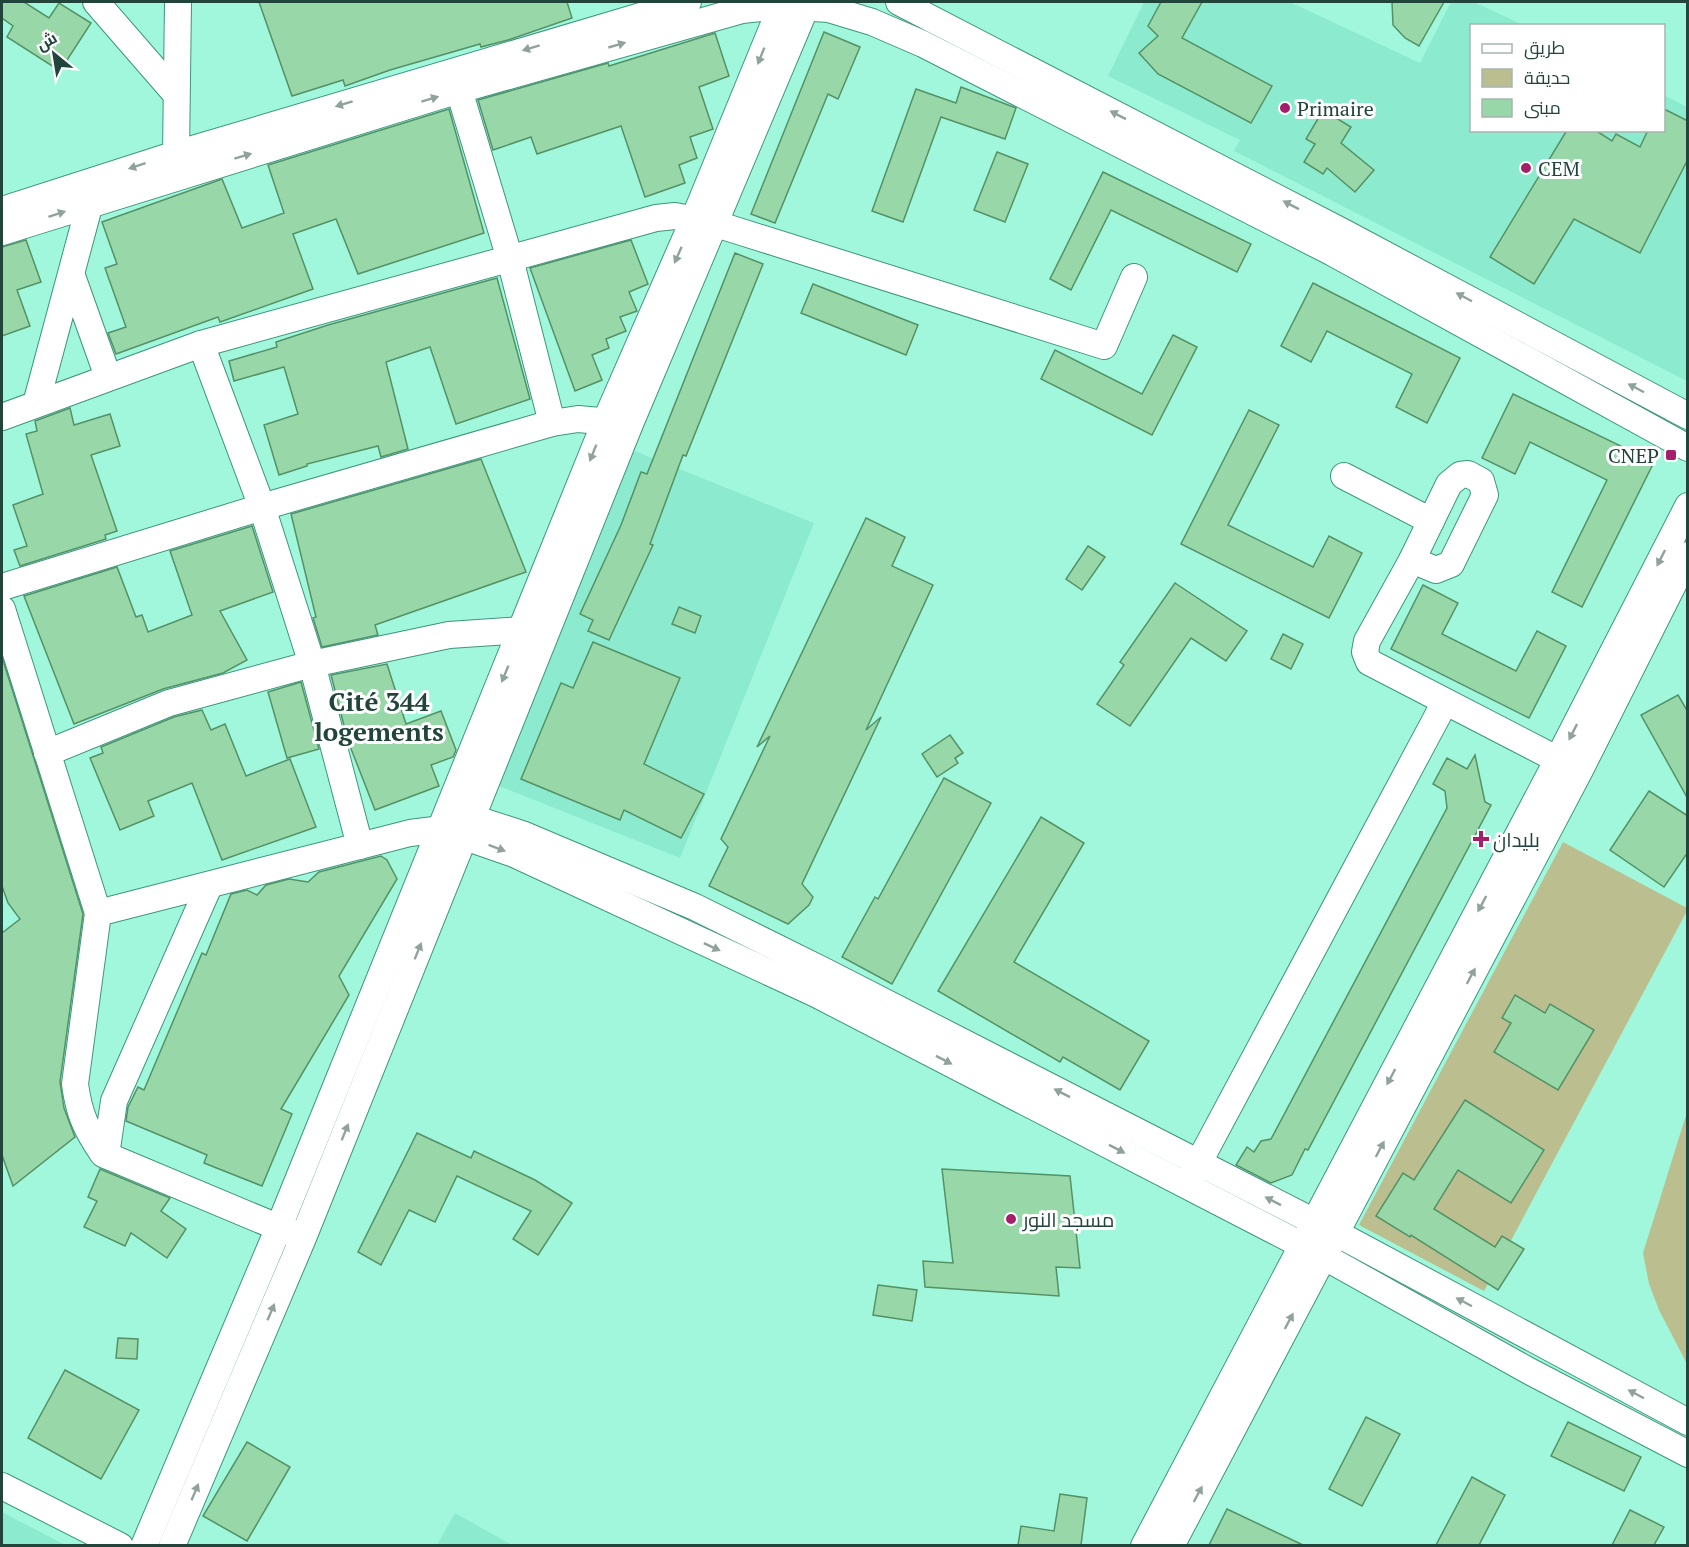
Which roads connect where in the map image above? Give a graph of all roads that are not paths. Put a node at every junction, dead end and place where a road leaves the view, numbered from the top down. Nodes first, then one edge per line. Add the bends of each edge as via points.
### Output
1 (96, 2) edge
2 (178, 2) edge
3 (688, 2) edge
4 (899, 2) edge
5 (795, 4) edge
6 (459, 90) junction
7 (175, 93) junction
8 (176, 154) junction
9 (90, 203) junction
10 (2, 210) edge
11 (705, 221) junction
12 (2, 232) edge
13 (510, 259) junction
14 (72, 276) junction
15 (1134, 277) dead end
16 (201, 344) junction
17 (108, 377) junction
18 (36, 404) junction
19 (1688, 416) edge
20 (2, 417) edge
21 (618, 422) junction
22 (552, 423) junction
23 (1688, 448) edge
24 (1344, 476) dead end
25 (1688, 506) edge
26 (262, 507) junction
27 (1431, 521) junction
28 (1688, 555) edge
29 (1412, 560) junction
30 (2, 587) edge
31 (2, 609) edge
32 (535, 629) junction
33 (312, 664) junction
34 (1444, 702) junction
35 (47, 753) junction
36 (1569, 766) junction
37 (457, 823) junction
38 (360, 846) junction
39 (209, 886) junction
40 (695, 907) junction
41 (98, 913) junction
42 (683, 933) junction
43 (916, 1031) junction
44 (106, 1155) junction
45 (1199, 1163) junction
46 (1187, 1185) junction
47 (279, 1227) junction
48 (1325, 1227) junction
49 (303, 1238) junction
50 (1312, 1251) junction
51 (1688, 1422) edge
52 (1688, 1454) edge
53 (2, 1486) edge
54 (120, 1545) edge
55 (144, 1545) edge
56 (172, 1545) edge
57 (1144, 1545) edge
58 (1171, 1545) edge

1 - 7 street
2 - 7 street
3 -> 8 street
19 -> 4 street
6 -> 5 street via 742,10
5 - 11 street
5 - 23 street via 872,22 923,44 1333,254
9 -> 6 street
6 - 13 street
7 - 8 street
8 -> 10 street
12 -> 9 street
9 - 14 street
11 - 13 street via 675,216 637,221
11 - 15 street via 1104,346
11 - 21 street
13 - 16 street
13 - 22 street
14 - 17 street
14 - 18 street
16 - 17 street
16 - 26 street
17 - 18 street
18 - 20 street
21 - 22 street via 578,419
21 - 32 street
22 - 26 street
24 - 27 street
25 -> 36 street
26 - 30 street
26 - 33 street
27 - 29 street
27 - 29 street via 1454,478 1468,474 1481,481 1485,495 1451,564 1436,570
28 - 36 street
29 - 34 street via 1367,641 1365,652 1373,666
31 - 35 street
32 - 33 street via 449,635
32 - 37 street
33 - 35 street via 169,703
33 - 38 street
34 - 36 street
34 - 45 street
35 - 41 street
36 - 48 street
37 - 38 street
37 - 40 street via 522,834
37 -> 42 street
37 - 47 street
49 -> 37 street
38 - 39 street
39 - 41 street
39 - 44 street via 114,1101
40 - 42 street
40 - 43 street
41 - 44 street via 75,1084 79,1112 89,1134
42 -> 43 street
45 -> 43 street
43 -> 46 street
44 - 47 street
45 - 46 street
48 -> 45 street
46 - 50 street
47 - 49 street
47 - 55 street
48 - 50 street
51 -> 48 street
56 -> 49 street
50 - 52 street
50 - 57 street
58 -> 50 street
53 - 54 street

